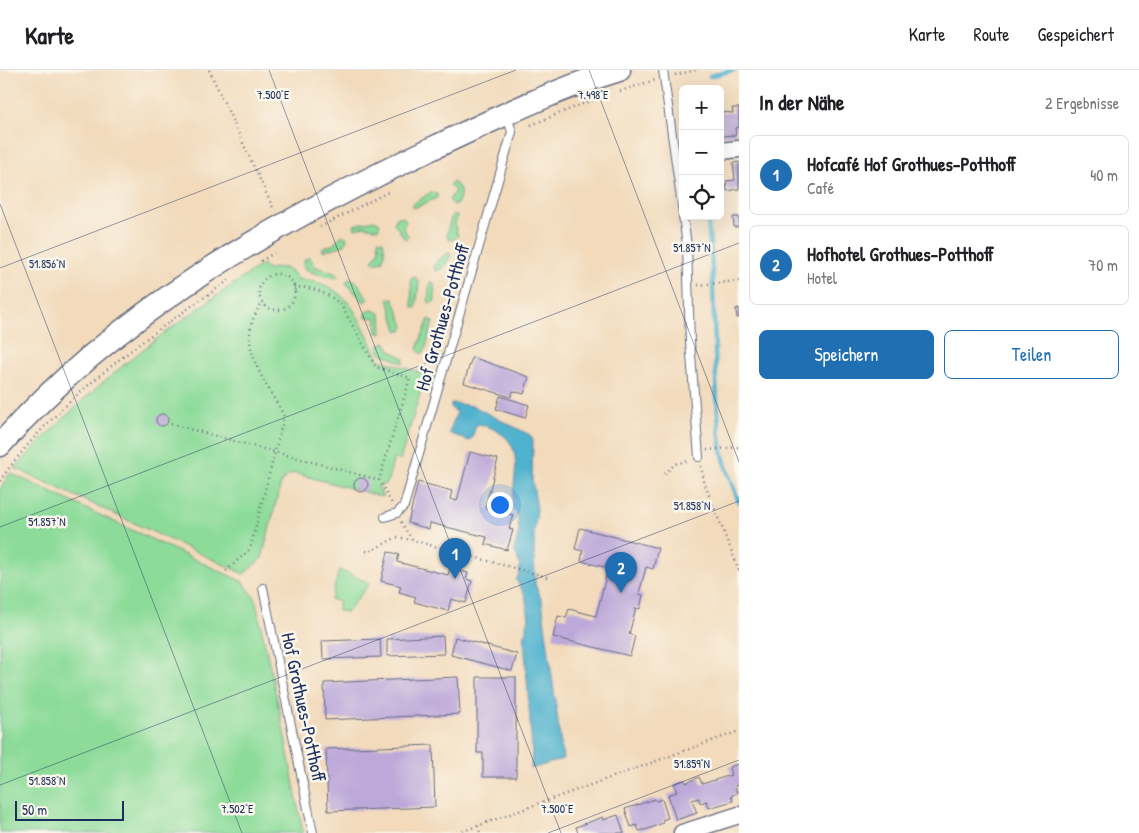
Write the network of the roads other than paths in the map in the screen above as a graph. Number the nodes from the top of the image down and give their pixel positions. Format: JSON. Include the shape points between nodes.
{"nodes":[{"id":1,"x":619,"y":70,"type":"edge"},
{"id":2,"x":664,"y":74,"type":"edge"},
{"id":3,"x":509,"y":123,"type":"junction"},
{"id":4,"x":739,"y":149,"type":"edge"},
{"id":5,"x":724,"y":151,"type":"edge"},
{"id":6,"x":679,"y":185,"type":"edge"},
{"id":7,"x":684,"y":220,"type":"edge"},
{"id":8,"x":0,"y":445,"type":"edge"},
{"id":9,"x":699,"y":457,"type":"road end"},
{"id":10,"x":384,"y":518,"type":"dead end"},
{"id":11,"x":263,"y":588,"type":"dead end"},
{"id":12,"x":739,"y":815,"type":"edge"},
{"id":13,"x":314,"y":833,"type":"edge"},
{"id":14,"x":682,"y":833,"type":"edge"}],
"edges":[{"from":1,"to":3,"type":"main road"},
{"from":2,"to":6,"type":"lane"},
{"from":3,"to":8,"type":"main road","via":[[368,179],[281,224],[162,301],[90,358],[21,421]]},
{"from":3,"to":10,"type":"lane","name":"Hof Grothues-Potthoff","via":[[404,506]]},
{"from":4,"to":5,"type":"street"},
{"from":7,"to":9,"type":"lane"},
{"from":11,"to":13,"type":"lane","name":"Hof Grothues-Potthoff"},
{"from":12,"to":14,"type":"street"}]}
